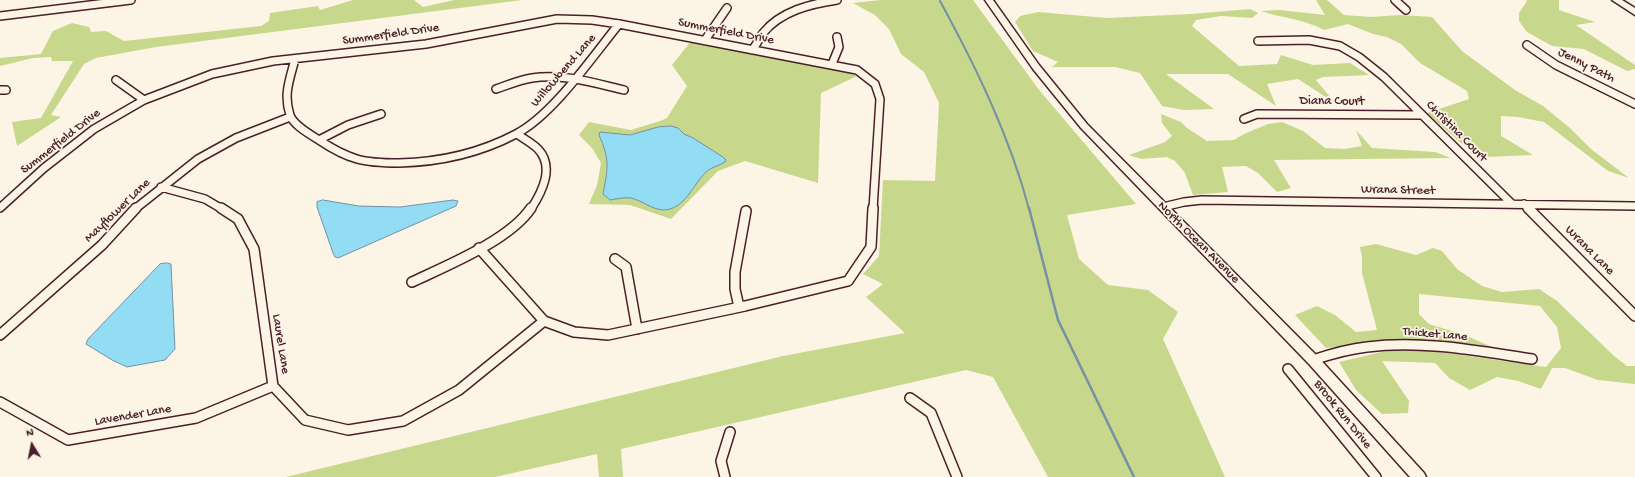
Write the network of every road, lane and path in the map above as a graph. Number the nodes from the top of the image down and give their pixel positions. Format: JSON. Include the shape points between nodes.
{"nodes":[{"id":1,"x":131,"y":0,"type":"edge"},
{"id":2,"x":837,"y":0,"type":"edge"},
{"id":3,"x":989,"y":0,"type":"edge"},
{"id":4,"x":1395,"y":0,"type":"edge"},
{"id":5,"x":1616,"y":0,"type":"edge"},
{"id":6,"x":727,"y":8,"type":"dead end"},
{"id":7,"x":1406,"y":10,"type":"dead end"},
{"id":8,"x":1635,"y":12,"type":"edge"},
{"id":9,"x":0,"y":16,"type":"edge"},
{"id":10,"x":619,"y":24,"type":"junction"},
{"id":11,"x":837,"y":37,"type":"dead end"},
{"id":12,"x":705,"y":40,"type":"junction"},
{"id":13,"x":1258,"y":41,"type":"dead end"},
{"id":14,"x":1527,"y":45,"type":"dead end"},
{"id":15,"x":753,"y":49,"type":"junction"},
{"id":16,"x":295,"y":59,"type":"junction"},
{"id":17,"x":832,"y":64,"type":"junction"},
{"id":18,"x":116,"y":80,"type":"dead end"},
{"id":19,"x":574,"y":80,"type":"junction"},
{"id":20,"x":496,"y":89,"type":"dead end"},
{"id":21,"x":624,"y":90,"type":"dead end"},
{"id":22,"x":144,"y":100,"type":"junction"},
{"id":23,"x":1635,"y":104,"type":"edge"},
{"id":24,"x":381,"y":114,"type":"dead end"},
{"id":25,"x":1421,"y":115,"type":"junction"},
{"id":26,"x":290,"y":117,"type":"junction"},
{"id":27,"x":1244,"y":119,"type":"dead end"},
{"id":28,"x":517,"y":134,"type":"junction"},
{"id":29,"x":319,"y":140,"type":"junction"},
{"id":30,"x":161,"y":187,"type":"junction"},
{"id":31,"x":1512,"y":204,"type":"junction"},
{"id":32,"x":1524,"y":204,"type":"junction"},
{"id":33,"x":1634,"y":206,"type":"dead end"},
{"id":34,"x":1162,"y":207,"type":"junction"},
{"id":35,"x":0,"y":208,"type":"edge"},
{"id":36,"x":746,"y":211,"type":"dead end"},
{"id":37,"x":479,"y":248,"type":"junction"},
{"id":38,"x":615,"y":259,"type":"dead end"},
{"id":39,"x":412,"y":282,"type":"dead end"},
{"id":40,"x":739,"y":307,"type":"junction"},
{"id":41,"x":1635,"y":316,"type":"edge"},
{"id":42,"x":544,"y":320,"type":"junction"},
{"id":43,"x":637,"y":329,"type":"junction"},
{"id":44,"x":0,"y":335,"type":"edge"},
{"id":45,"x":1313,"y":360,"type":"junction"},
{"id":46,"x":1532,"y":360,"type":"dead end"},
{"id":47,"x":1288,"y":369,"type":"dead end"},
{"id":48,"x":274,"y":386,"type":"junction"},
{"id":49,"x":910,"y":398,"type":"dead end"},
{"id":50,"x":0,"y":402,"type":"edge"},
{"id":51,"x":730,"y":432,"type":"dead end"},
{"id":52,"x":725,"y":477,"type":"edge"},
{"id":53,"x":957,"y":477,"type":"edge"},
{"id":54,"x":1376,"y":477,"type":"edge"},
{"id":55,"x":1419,"y":477,"type":"edge"}],
"edges":[{"from":1,"to":9,"type":"street"},
{"from":2,"to":15,"type":"street","via":[[798,9],[776,21],[763,33]]},
{"from":3,"to":34,"type":"main road","name":"North Ocean Avenue","via":[[1067,106]]},
{"from":4,"to":7,"type":"street"},
{"from":5,"to":8,"type":"main road"},
{"from":6,"to":12,"type":"street"},
{"from":10,"to":12,"type":"street","name":"Summerfield Drive"},
{"from":10,"to":16,"type":"street","name":"Summerfield Drive","via":[[592,20],[557,20],[426,44]]},
{"from":10,"to":19,"type":"street","name":"Willowbend Lane"},
{"from":11,"to":17,"type":"street","via":[[839,46]]},
{"from":12,"to":15,"type":"street","name":"Summerfield Drive"},
{"from":13,"to":25,"type":"street","name":"Christina Court","via":[[1309,40],[1340,46],[1384,77]]},
{"from":14,"to":23,"type":"street","name":"Jenny Path","via":[[1556,65]]},
{"from":15,"to":17,"type":"street","name":"Summerfield Drive"},
{"from":16,"to":22,"type":"street","name":"Summerfield Drive","via":[[229,70]]},
{"from":16,"to":26,"type":"street","via":[[286,94]]},
{"from":17,"to":40,"type":"street","name":"Summerfield Drive","via":[[857,70],[874,84],[880,99],[871,247],[848,281]]},
{"from":18,"to":22,"type":"street"},
{"from":19,"to":20,"type":"street","via":[[545,76]]},
{"from":19,"to":21,"type":"street"},
{"from":19,"to":28,"type":"street","name":"Willowbend Lane","via":[[543,115]]},
{"from":22,"to":35,"type":"street","name":"Summerfield Drive","via":[[94,129],[44,168]]},
{"from":24,"to":29,"type":"street","via":[[348,125]]},
{"from":25,"to":27,"type":"street","name":"Diana Court","via":[[1257,114]]},
{"from":25,"to":31,"type":"street","name":"Christina Court"},
{"from":26,"to":29,"type":"street","name":"Willowbend Lane","via":[[305,132]]},
{"from":26,"to":30,"type":"street","name":"Mayflower Lane","via":[[236,138],[198,159]]},
{"from":28,"to":29,"type":"street","name":"Willowbend Lane","via":[[457,156],[403,164],[357,159]]},
{"from":28,"to":37,"type":"street","via":[[539,150],[546,169],[545,185],[539,197],[516,225]]},
{"from":30,"to":44,"type":"street","name":"Mayflower Lane","via":[[140,204],[102,245]]},
{"from":30,"to":48,"type":"street","name":"Laurel Lane","via":[[205,199],[238,219],[254,249],[264,332]]},
{"from":31,"to":32,"type":"street","name":"Wrana Street"},
{"from":31,"to":34,"type":"street","name":"Wrana Street","via":[[1202,200]]},
{"from":32,"to":33,"type":"street","name":"Wrana Street"},
{"from":32,"to":41,"type":"street","name":"Wrana Lane"},
{"from":34,"to":45,"type":"main road","name":"North Ocean Avenue"},
{"from":36,"to":40,"type":"street","via":[[735,272],[735,290]]},
{"from":37,"to":39,"type":"street"},
{"from":37,"to":42,"type":"street","name":"Summerfield Drive"},
{"from":38,"to":43,"type":"street","via":[[626,267]]},
{"from":40,"to":43,"type":"street","name":"Summerfield Drive"},
{"from":42,"to":43,"type":"street","name":"Summerfield Drive","via":[[574,332],[608,335]]},
{"from":42,"to":48,"type":"street","name":"Laurel Lane","via":[[459,390],[403,421],[348,430],[305,420]]},
{"from":45,"to":46,"type":"street","name":"Thicket Lane","via":[[1329,353],[1398,344],[1433,345]]},
{"from":45,"to":55,"type":"main road","name":"North Ocean Avenue"},
{"from":47,"to":54,"type":"street","name":"Brook Run Drive"},
{"from":48,"to":50,"type":"street","name":"Lavender Lane","via":[[196,418],[68,440]]},
{"from":49,"to":53,"type":"street","via":[[931,413]]},
{"from":51,"to":52,"type":"street","via":[[721,461]]}]}
